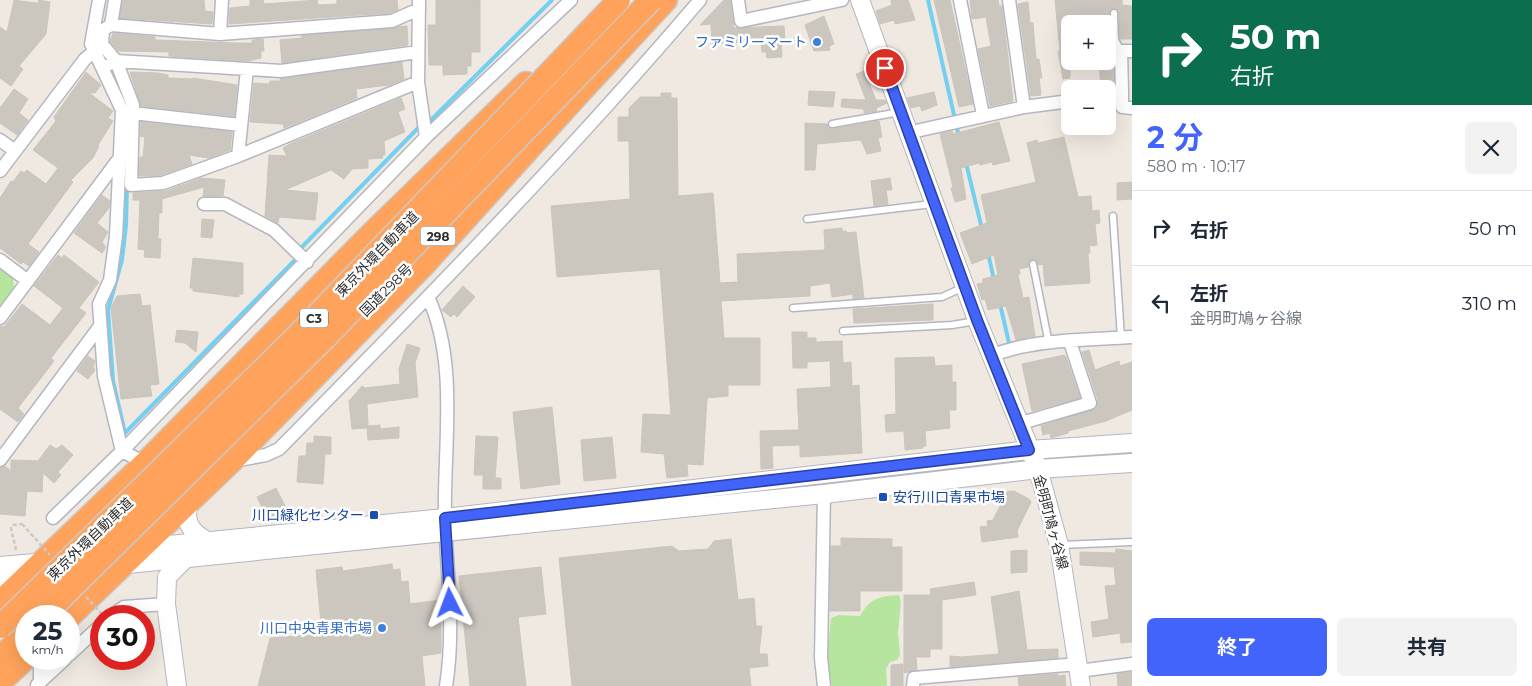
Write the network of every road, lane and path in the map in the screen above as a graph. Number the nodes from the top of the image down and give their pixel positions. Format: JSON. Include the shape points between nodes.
{"nodes":[{"id":1,"x":99,"y":0,"type":"edge"},
{"id":2,"x":115,"y":0,"type":"edge"},
{"id":3,"x":222,"y":0,"type":"edge"},
{"id":4,"x":571,"y":0,"type":"edge"},
{"id":5,"x":605,"y":0,"type":"edge"},
{"id":6,"x":619,"y":0,"type":"edge"},
{"id":7,"x":651,"y":0,"type":"edge"},
{"id":8,"x":666,"y":0,"type":"edge"},
{"id":9,"x":700,"y":0,"type":"edge"},
{"id":10,"x":738,"y":0,"type":"edge"},
{"id":11,"x":842,"y":0,"type":"edge"},
{"id":12,"x":860,"y":0,"type":"edge"},
{"id":13,"x":960,"y":0,"type":"edge"},
{"id":14,"x":1009,"y":0,"type":"edge"},
{"id":15,"x":419,"y":5,"type":"edge"},
{"id":16,"x":1114,"y":13,"type":"dead end"},
{"id":17,"x":111,"y":25,"type":"junction"},
{"id":18,"x":220,"y":34,"type":"junction"},
{"id":19,"x":1126,"y":51,"type":"edge"},
{"id":20,"x":94,"y":52,"type":"junction"},
{"id":21,"x":418,"y":52,"type":"junction"},
{"id":22,"x":116,"y":62,"type":"junction"},
{"id":23,"x":543,"y":66,"type":"junction"},
{"id":24,"x":104,"y":67,"type":"junction"},
{"id":25,"x":247,"y":69,"type":"junction"},
{"id":26,"x":418,"y":82,"type":"junction"},
{"id":27,"x":584,"y":88,"type":"junction"},
{"id":28,"x":1122,"y":93,"type":"junction"},
{"id":29,"x":1116,"y":94,"type":"edge"},
{"id":30,"x":1061,"y":102,"type":"edge"},
{"id":31,"x":1024,"y":107,"type":"junction"},
{"id":32,"x":1132,"y":108,"type":"edge"},
{"id":33,"x":900,"y":112,"type":"junction"},
{"id":34,"x":132,"y":114,"type":"junction"},
{"id":35,"x":983,"y":115,"type":"junction"},
{"id":36,"x":832,"y":124,"type":"dead end"},
{"id":37,"x":242,"y":125,"type":"junction"},
{"id":38,"x":907,"y":133,"type":"junction"},
{"id":39,"x":426,"y":137,"type":"junction"},
{"id":40,"x":0,"y":140,"type":"edge"},
{"id":41,"x":15,"y":151,"type":"junction"},
{"id":42,"x":238,"y":156,"type":"junction"},
{"id":43,"x":118,"y":160,"type":"junction"},
{"id":44,"x":0,"y":171,"type":"edge"},
{"id":45,"x":204,"y":204,"type":"dead end"},
{"id":46,"x":934,"y":204,"type":"junction"},
{"id":47,"x":1114,"y":216,"type":"dead end"},
{"id":48,"x":807,"y":219,"type":"dead end"},
{"id":49,"x":0,"y":260,"type":"edge"},
{"id":50,"x":307,"y":262,"type":"junction"},
{"id":51,"x":1033,"y":264,"type":"dead end"},
{"id":52,"x":28,"y":281,"type":"junction"},
{"id":53,"x":965,"y":286,"type":"junction"},
{"id":54,"x":428,"y":297,"type":"junction"},
{"id":55,"x":793,"y":308,"type":"dead end"},
{"id":56,"x":0,"y":318,"type":"edge"},
{"id":57,"x":977,"y":320,"type":"junction"},
{"id":58,"x":100,"y":326,"type":"junction"},
{"id":59,"x":843,"y":331,"type":"dead end"},
{"id":60,"x":1126,"y":338,"type":"edge"},
{"id":61,"x":1070,"y":342,"type":"junction"},
{"id":62,"x":1049,"y":344,"type":"junction"},
{"id":63,"x":991,"y":356,"type":"junction"},
{"id":64,"x":1018,"y":424,"type":"junction"},
{"id":65,"x":175,"y":443,"type":"dead end"},
{"id":66,"x":1132,"y":443,"type":"edge"},
{"id":67,"x":1029,"y":450,"type":"junction"},
{"id":68,"x":122,"y":451,"type":"junction"},
{"id":69,"x":0,"y":460,"type":"edge"},
{"id":70,"x":231,"y":462,"type":"junction"},
{"id":71,"x":145,"y":463,"type":"junction"},
{"id":72,"x":1132,"y":463,"type":"edge"},
{"id":73,"x":208,"y":470,"type":"dead end"},
{"id":74,"x":1038,"y":470,"type":"junction"},
{"id":75,"x":824,"y":494,"type":"junction"},
{"id":76,"x":190,"y":501,"type":"junction"},
{"id":77,"x":53,"y":518,"type":"dead end"},
{"id":78,"x":22,"y":524,"type":"dead end"},
{"id":79,"x":445,"y":524,"type":"junction"},
{"id":80,"x":207,"y":541,"type":"junction"},
{"id":81,"x":1132,"y":542,"type":"edge"},
{"id":82,"x":1059,"y":545,"type":"junction"},
{"id":83,"x":142,"y":547,"type":"junction"},
{"id":84,"x":24,"y":549,"type":"dead end"},
{"id":85,"x":184,"y":560,"type":"junction"},
{"id":86,"x":44,"y":562,"type":"junction"},
{"id":87,"x":124,"y":565,"type":"junction"},
{"id":88,"x":0,"y":566,"type":"edge"},
{"id":89,"x":26,"y":578,"type":"junction"},
{"id":90,"x":0,"y":581,"type":"edge"},
{"id":91,"x":0,"y":602,"type":"edge"},
{"id":92,"x":166,"y":604,"type":"junction"},
{"id":93,"x":54,"y":605,"type":"edge"},
{"id":94,"x":152,"y":605,"type":"edge"},
{"id":95,"x":80,"y":607,"type":"edge"},
{"id":96,"x":0,"y":627,"type":"edge"},
{"id":97,"x":90,"y":635,"type":"edge"},
{"id":98,"x":15,"y":643,"type":"edge"},
{"id":99,"x":80,"y":645,"type":"edge"},
{"id":100,"x":0,"y":658,"type":"edge"},
{"id":101,"x":1132,"y":664,"type":"edge"},
{"id":102,"x":15,"y":669,"type":"edge"},
{"id":103,"x":39,"y":670,"type":"edge"},
{"id":104,"x":53,"y":670,"type":"edge"},
{"id":105,"x":1079,"y":674,"type":"edge"},
{"id":106,"x":0,"y":683,"type":"edge"},
{"id":107,"x":38,"y":684,"type":"edge"},
{"id":108,"x":177,"y":686,"type":"edge"},
{"id":109,"x":446,"y":686,"type":"edge"},
{"id":110,"x":824,"y":686,"type":"edge"},
{"id":111,"x":913,"y":686,"type":"edge"}],
"edges":[{"from":1,"to":20,"type":"street","via":[[91,44]]},
{"from":2,"to":17,"type":"street"},
{"from":3,"to":18,"type":"street"},
{"from":4,"to":39,"type":"street"},
{"from":5,"to":23,"type":"highway"},
{"from":6,"to":96,"type":"highway","name":"東京外環自動車道","number":"C3","bridge":true,"via":[[296,337]]},
{"from":7,"to":93,"type":"highway","name":"東京外環自動車道","number":"C3","bridge":true,"via":[[324,339]]},
{"from":8,"to":27,"type":"highway","name":"国道298号","number":"298"},
{"from":9,"to":54,"type":"street","via":[[555,163]]},
{"from":10,"to":11,"type":"street","via":[[741,21]]},
{"from":12,"to":33,"type":"street","name":"金明町鳩ヶ谷線"},
{"from":13,"to":35,"type":"street"},
{"from":14,"to":31,"type":"street"},
{"from":15,"to":18,"type":"street","via":[[392,21]]},
{"from":15,"to":21,"type":"street"},
{"from":16,"to":19,"type":"lane","via":[[1115,40]]},
{"from":17,"to":18,"type":"street"},
{"from":17,"to":22,"type":"street","via":[[103,30],[102,44]]},
{"from":19,"to":28,"type":"street"},
{"from":20,"to":24,"type":"street"},
{"from":20,"to":41,"type":"street","via":[[85,59]]},
{"from":21,"to":25,"type":"street","via":[[281,71]]},
{"from":21,"to":26,"type":"street"},
{"from":22,"to":24,"type":"street"},
{"from":22,"to":25,"type":"street"},
{"from":22,"to":34,"type":"street","via":[[133,105]]},
{"from":23,"to":65,"type":"highway"},
{"from":23,"to":71,"type":"highway","via":[[368,236]]},
{"from":24,"to":43,"type":"street","via":[[122,110]]},
{"from":25,"to":37,"type":"street"},
{"from":26,"to":39,"type":"street"},
{"from":26,"to":42,"type":"street"},
{"from":27,"to":70,"type":"highway","via":[[424,266]]},
{"from":27,"to":73,"type":"highway","name":"国道298号","number":"298"},
{"from":28,"to":29,"type":"street"},
{"from":28,"to":32,"type":"street","via":[[1122,107]]},
{"from":30,"to":31,"type":"street"},
{"from":31,"to":35,"type":"street"},
{"from":33,"to":36,"type":"lane"},
{"from":33,"to":38,"type":"street","name":"金明町鳩ヶ谷線"},
{"from":34,"to":37,"type":"street"},
{"from":34,"to":42,"type":"street","via":[[131,185],[163,183]]},
{"from":35,"to":38,"type":"street"},
{"from":37,"to":42,"type":"street"},
{"from":38,"to":46,"type":"street","name":"金明町鳩ヶ谷線"},
{"from":39,"to":50,"type":"street"},
{"from":40,"to":41,"type":"street"},
{"from":41,"to":44,"type":"street"},
{"from":43,"to":52,"type":"street"},
{"from":43,"to":58,"type":"street","via":[[116,236],[110,280],[98,304]]},
{"from":45,"to":50,"type":"street","via":[[225,204],[274,230]]},
{"from":46,"to":48,"type":"lane"},
{"from":46,"to":53,"type":"street","name":"金明町鳩ヶ谷線"},
{"from":47,"to":60,"type":"lane"},
{"from":49,"to":52,"type":"street"},
{"from":50,"to":68,"type":"street"},
{"from":51,"to":62,"type":"lane"},
{"from":52,"to":56,"type":"street"},
{"from":53,"to":55,"type":"lane","via":[[942,297]]},
{"from":53,"to":57,"type":"street","name":"金明町鳩ヶ谷線"},
{"from":54,"to":70,"type":"street","via":[[279,449]]},
{"from":54,"to":79,"type":"street","via":[[442,343],[446,384]]},
{"from":57,"to":59,"type":"lane","via":[[952,325]]},
{"from":57,"to":63,"type":"street","name":"金明町鳩ヶ谷線"},
{"from":58,"to":68,"type":"street","via":[[104,376]]},
{"from":58,"to":69,"type":"street"},
{"from":60,"to":61,"type":"street"},
{"from":61,"to":62,"type":"street"},
{"from":61,"to":64,"type":"street","via":[[1090,403]]},
{"from":62,"to":63,"type":"street"},
{"from":63,"to":64,"type":"street","name":"金明町鳩ヶ谷線"},
{"from":64,"to":67,"type":"street","name":"金明町鳩ヶ谷線"},
{"from":66,"to":67,"type":"street"},
{"from":67,"to":74,"type":"street","name":"金明町鳩ヶ谷線"},
{"from":67,"to":79,"type":"street"},
{"from":68,"to":71,"type":"street"},
{"from":68,"to":77,"type":"street"},
{"from":70,"to":76,"type":"highway"},
{"from":71,"to":86,"type":"highway"},
{"from":72,"to":74,"type":"street"},
{"from":74,"to":75,"type":"street"},
{"from":74,"to":82,"type":"street","name":"金明町鳩ヶ谷線"},
{"from":75,"to":79,"type":"street"},
{"from":75,"to":110,"type":"street"},
{"from":76,"to":80,"type":"street","via":[[187,510],[189,526]]},
{"from":76,"to":83,"type":"highway"},
{"from":78,"to":84,"type":"path","via":[[11,528],[14,548],[17,551]]},
{"from":79,"to":80,"type":"street"},
{"from":79,"to":85,"type":"street"},
{"from":79,"to":109,"type":"street","via":[[451,621]]},
{"from":80,"to":83,"type":"street"},
{"from":81,"to":82,"type":"lane"},
{"from":82,"to":105,"type":"street","name":"金明町鳩ヶ谷線"},
{"from":83,"to":86,"type":"street"},
{"from":83,"to":87,"type":"highway"},
{"from":85,"to":87,"type":"street"},
{"from":85,"to":92,"type":"street","via":[[167,576]]},
{"from":86,"to":88,"type":"street"},
{"from":86,"to":89,"type":"highway"},
{"from":87,"to":89,"type":"street"},
{"from":87,"to":95,"type":"highway"},
{"from":89,"to":90,"type":"street"},
{"from":89,"to":91,"type":"highway"},
{"from":92,"to":94,"type":"street"},
{"from":92,"to":108,"type":"street"},
{"from":97,"to":99,"type":"street"},
{"from":98,"to":100,"type":"highway"},
{"from":101,"to":105,"type":"street"},
{"from":102,"to":106,"type":"highway"},
{"from":103,"to":107,"type":"street"},
{"from":104,"to":107,"type":"street"},
{"from":105,"to":111,"type":"street","via":[[914,678]]}]}
